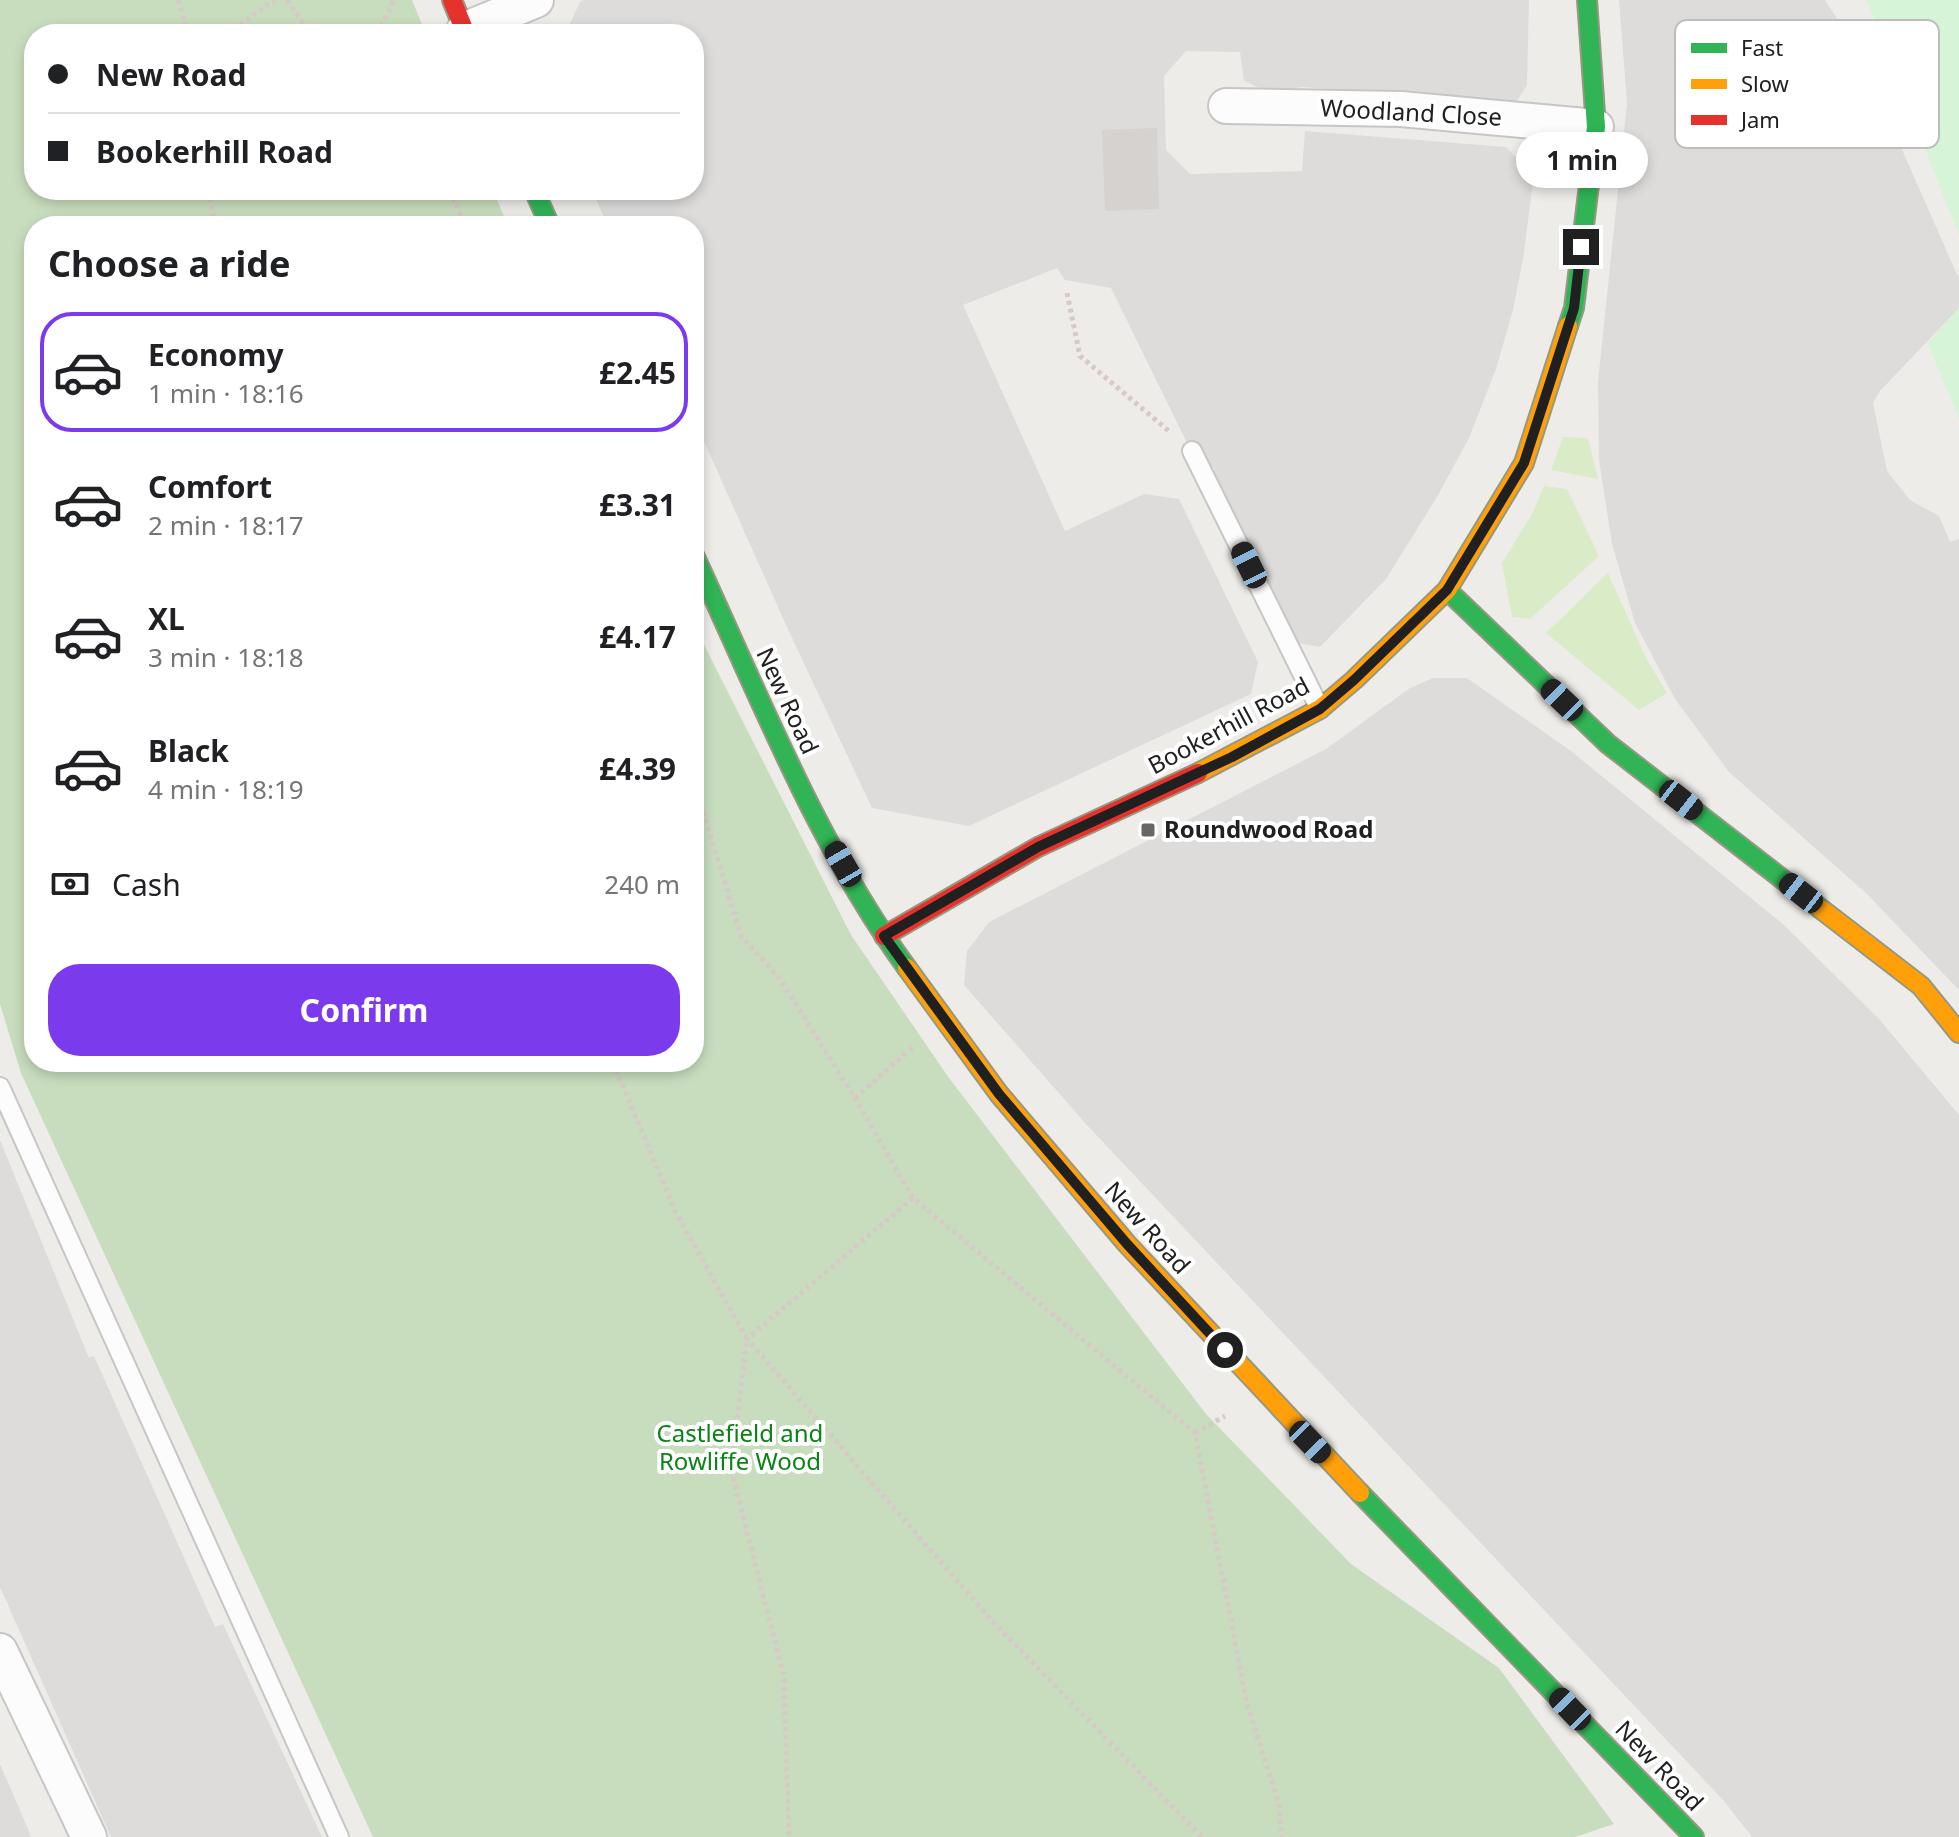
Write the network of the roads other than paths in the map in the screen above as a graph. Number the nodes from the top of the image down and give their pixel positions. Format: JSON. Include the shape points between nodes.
{"nodes":[{"id":1,"x":536,"y":0,"type":"edge"},
{"id":2,"x":1587,"y":0,"type":"edge"},
{"id":3,"x":460,"y":21,"type":"edge"},
{"id":4,"x":1226,"y":106,"type":"dead end"},
{"id":5,"x":1596,"y":127,"type":"junction"},
{"id":6,"x":1192,"y":451,"type":"road end"},
{"id":7,"x":704,"y":577,"type":"edge"},
{"id":8,"x":1447,"y":590,"type":"junction"},
{"id":9,"x":1320,"y":709,"type":"junction"},
{"id":10,"x":884,"y":936,"type":"junction"},
{"id":11,"x":1959,"y":1033,"type":"edge"},
{"id":12,"x":0,"y":1087,"type":"edge"},
{"id":13,"x":0,"y":1651,"type":"edge"},
{"id":14,"x":89,"y":1837,"type":"edge"},
{"id":15,"x":339,"y":1837,"type":"edge"},
{"id":16,"x":1694,"y":1837,"type":"edge"}],
"edges":[{"from":1,"to":3,"type":"street"},
{"from":2,"to":5,"type":"main road","name":"Bookerhill Road"},
{"from":4,"to":5,"type":"street","name":"Woodland Close","via":[[1401,109]]},
{"from":5,"to":8,"type":"main road","name":"Bookerhill Road","via":[[1574,308],[1524,463]]},
{"from":6,"to":9,"type":"lane"},
{"from":7,"to":10,"type":"main road","name":"New Road","via":[[815,816]]},
{"from":8,"to":9,"type":"main road","name":"Bookerhill Road"},
{"from":8,"to":11,"type":"main road","via":[[1608,744],[1921,986]]},
{"from":9,"to":10,"type":"main road","name":"Bookerhill Road","via":[[1232,757],[1038,847]]},
{"from":10,"to":16,"type":"main road","name":"New Road","via":[[999,1094],[1127,1244],[1310,1442]]},
{"from":12,"to":15,"type":"lane"},
{"from":13,"to":14,"type":"street"}]}
